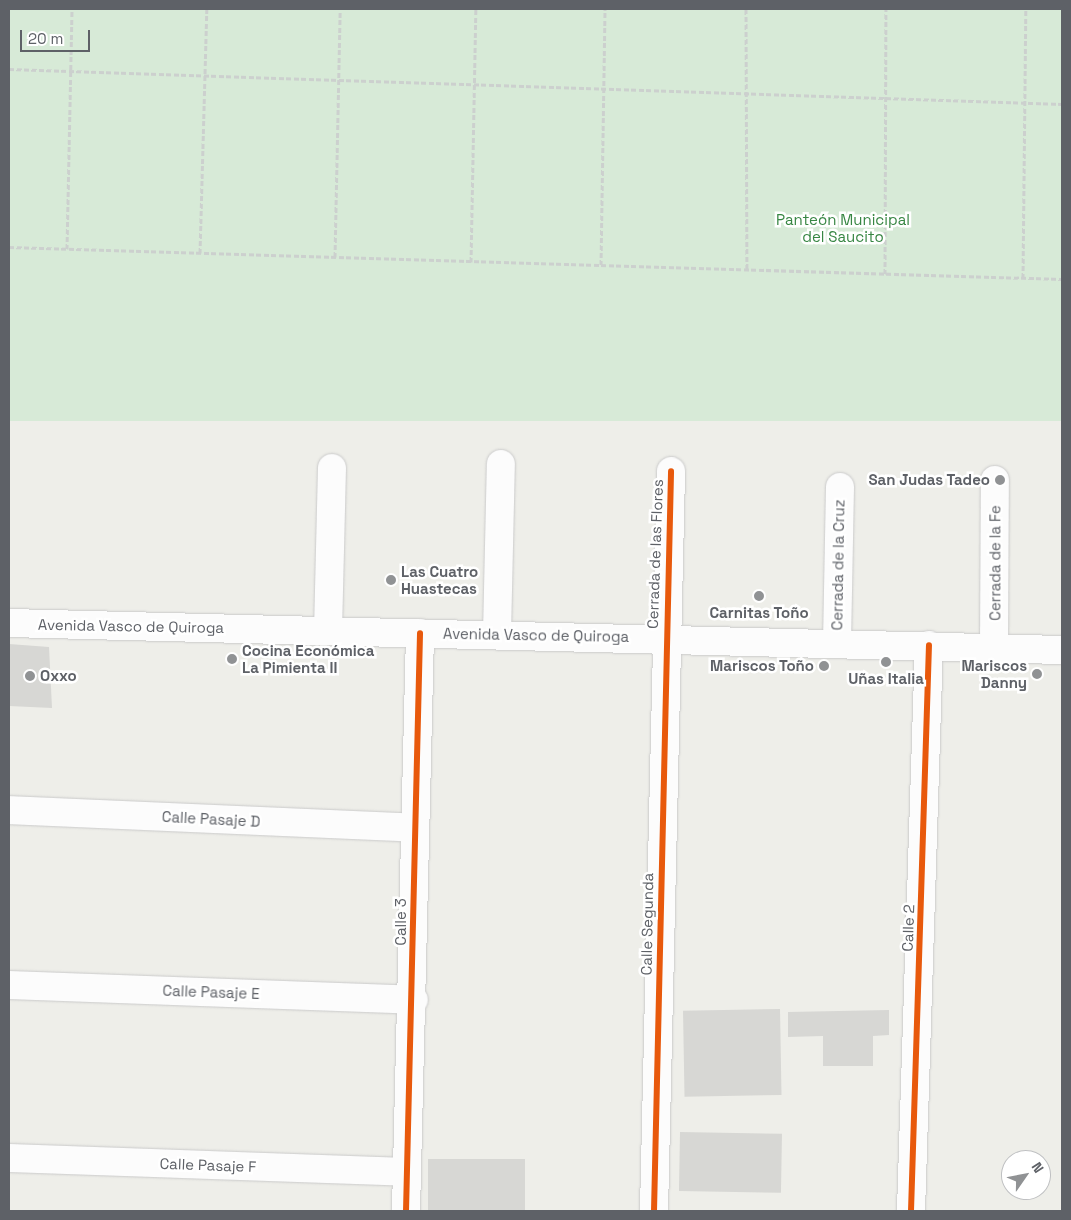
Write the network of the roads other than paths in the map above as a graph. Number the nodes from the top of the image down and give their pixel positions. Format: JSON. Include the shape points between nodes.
{"nodes":[{"id":1,"x":501,"y":464,"type":"dead end"},
{"id":2,"x":332,"y":468,"type":"dead end"},
{"id":3,"x":671,"y":471,"type":"dead end"},
{"id":4,"x":995,"y":480,"type":"dead end"},
{"id":5,"x":840,"y":487,"type":"dead end"},
{"id":6,"x":9,"y":623,"type":"edge"},
{"id":7,"x":328,"y":631,"type":"junction"},
{"id":8,"x":420,"y":633,"type":"junction"},
{"id":9,"x":497,"y":634,"type":"junction"},
{"id":10,"x":664,"y":638,"type":"junction"},
{"id":11,"x":837,"y":643,"type":"junction"},
{"id":12,"x":929,"y":645,"type":"junction"},
{"id":13,"x":994,"y":647,"type":"junction"},
{"id":14,"x":1062,"y":650,"type":"edge"},
{"id":15,"x":9,"y":810,"type":"edge"},
{"id":16,"x":414,"y":828,"type":"junction"},
{"id":17,"x":9,"y":985,"type":"edge"},
{"id":18,"x":414,"y":1000,"type":"junction"},
{"id":19,"x":9,"y":1158,"type":"edge"},
{"id":20,"x":407,"y":1172,"type":"junction"},
{"id":21,"x":406,"y":1211,"type":"edge"},
{"id":22,"x":654,"y":1211,"type":"edge"},
{"id":23,"x":911,"y":1211,"type":"edge"}],
"edges":[{"from":1,"to":9,"type":"street"},
{"from":2,"to":7,"type":"street"},
{"from":3,"to":10,"type":"street","name":"Cerrada de las Flores"},
{"from":4,"to":13,"type":"street","name":"Cerrada de la Fe"},
{"from":5,"to":11,"type":"street","name":"Cerrada de la Cruz"},
{"from":6,"to":7,"type":"street","name":"Avenida Vasco de Quiroga"},
{"from":7,"to":8,"type":"street","name":"Avenida Vasco de Quiroga"},
{"from":8,"to":9,"type":"street","name":"Avenida Vasco de Quiroga"},
{"from":8,"to":16,"type":"street","name":"Calle 3"},
{"from":9,"to":10,"type":"street","name":"Avenida Vasco de Quiroga"},
{"from":10,"to":11,"type":"street","name":"Avenida Vasco de Quiroga"},
{"from":10,"to":22,"type":"street","name":"Calle Segunda"},
{"from":11,"to":12,"type":"street","name":"Avenida Vasco de Quiroga"},
{"from":12,"to":13,"type":"street","name":"Avenida Vasco de Quiroga"},
{"from":12,"to":23,"type":"street","name":"Calle 2"},
{"from":13,"to":14,"type":"street","name":"Avenida Vasco de Quiroga"},
{"from":15,"to":16,"type":"street","name":"Calle Pasaje D"},
{"from":16,"to":18,"type":"street","name":"Calle 3"},
{"from":17,"to":18,"type":"street","name":"Calle Pasaje E"},
{"from":18,"to":20,"type":"street","name":"Calle 3"},
{"from":19,"to":20,"type":"street","name":"Calle Pasaje F"},
{"from":20,"to":21,"type":"street","name":"Calle 3"}]}
